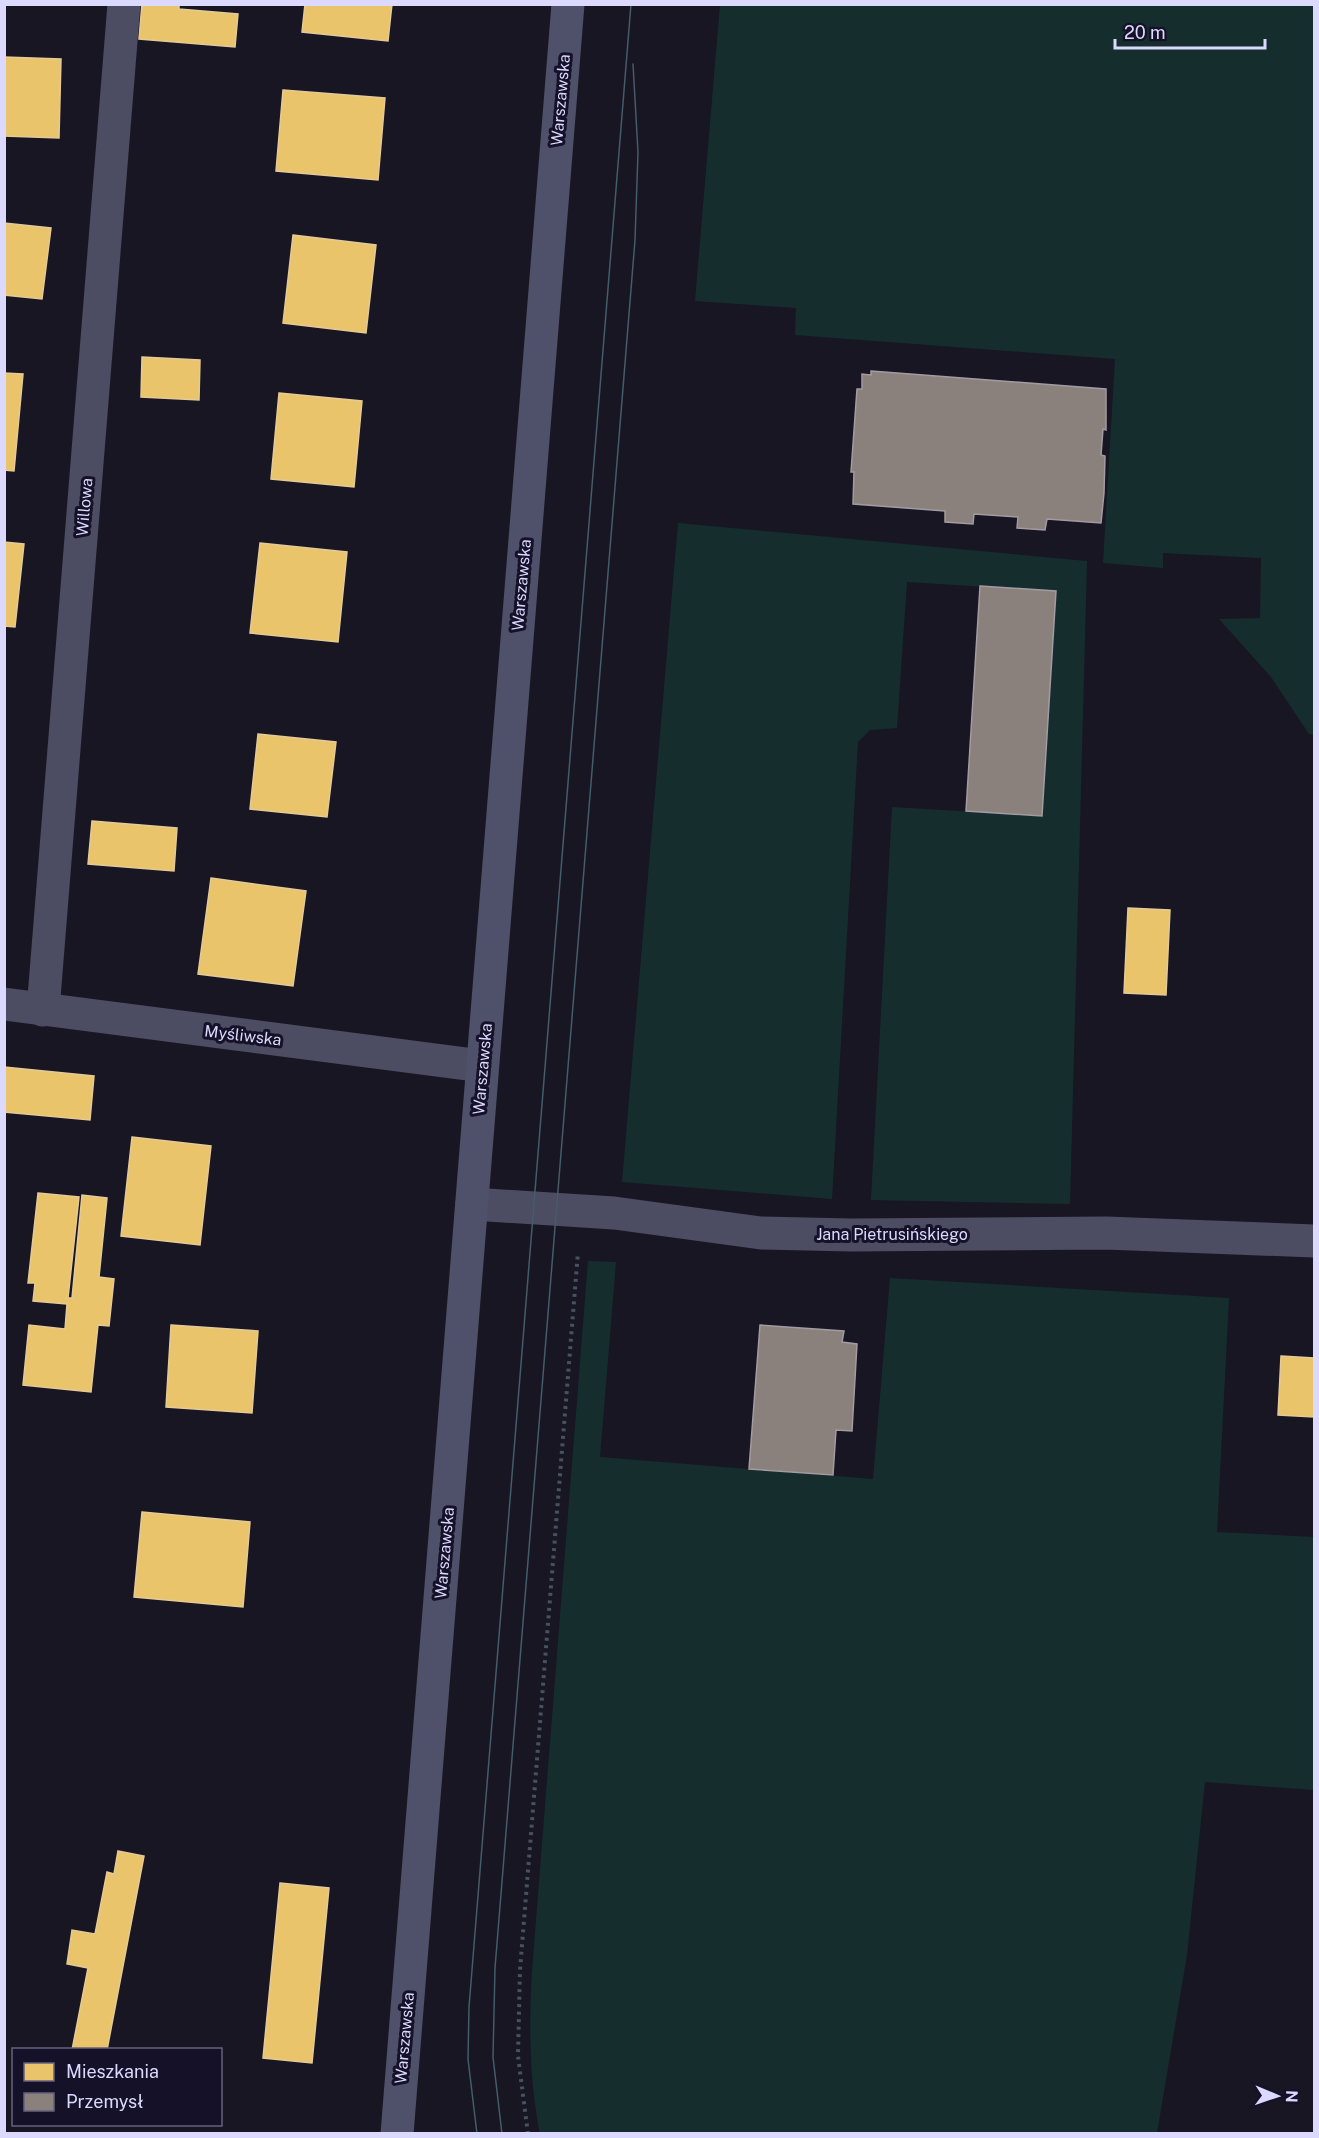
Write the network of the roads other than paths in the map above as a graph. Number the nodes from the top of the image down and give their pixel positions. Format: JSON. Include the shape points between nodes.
{"nodes":[{"id":1,"x":124,"y":4,"type":"edge"},
{"id":2,"x":568,"y":4,"type":"edge"},
{"id":3,"x":4,"y":1004,"type":"edge"},
{"id":4,"x":43,"y":1010,"type":"junction"},
{"id":5,"x":482,"y":1066,"type":"junction"},
{"id":6,"x":472,"y":1204,"type":"junction"},
{"id":7,"x":1314,"y":1241,"type":"edge"},
{"id":8,"x":397,"y":2133,"type":"edge"}],
"edges":[{"from":1,"to":4,"type":"street","name":"Willowa"},
{"from":2,"to":5,"type":"main road","name":"Warszawska"},
{"from":3,"to":4,"type":"street","name":"Myśliwska"},
{"from":4,"to":5,"type":"street","name":"Myśliwska"},
{"from":5,"to":6,"type":"main road","name":"Warszawska"},
{"from":6,"to":7,"type":"street","name":"Jana Pietrusińskiego","via":[[577,1211],[761,1233],[1106,1233]]},
{"from":6,"to":8,"type":"main road","name":"Warszawska"}]}
